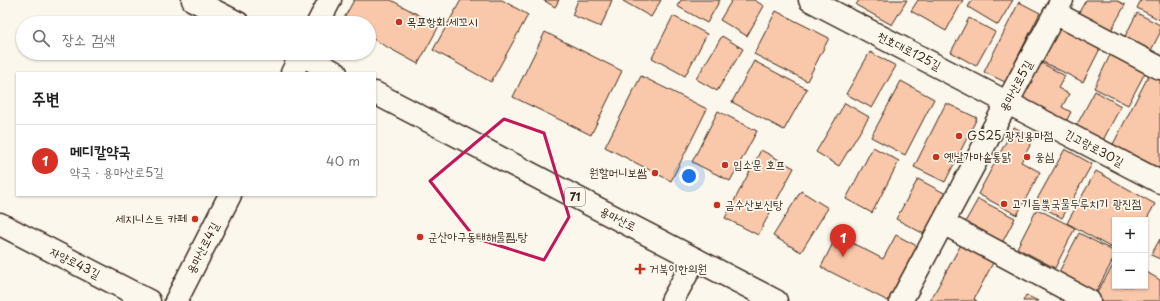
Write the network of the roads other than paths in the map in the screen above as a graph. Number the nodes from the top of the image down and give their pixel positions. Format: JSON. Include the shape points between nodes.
{"nodes":[{"id":1,"x":193,"y":0,"type":"edge"},
{"id":2,"x":330,"y":0,"type":"edge"},
{"id":3,"x":810,"y":0,"type":"edge"},
{"id":4,"x":1059,"y":6,"type":"edge"},
{"id":5,"x":224,"y":16,"type":"edge"},
{"id":6,"x":322,"y":16,"type":"edge"},
{"id":7,"x":303,"y":60,"type":"edge"},
{"id":8,"x":1160,"y":68,"type":"edge"},
{"id":9,"x":333,"y":72,"type":"edge"},
{"id":10,"x":376,"y":94,"type":"edge"},
{"id":11,"x":1007,"y":103,"type":"junction"},
{"id":12,"x":1160,"y":182,"type":"edge"},
{"id":13,"x":229,"y":196,"type":"edge"},
{"id":14,"x":943,"y":223,"type":"junction"},
{"id":15,"x":0,"y":224,"type":"edge"},
{"id":16,"x":695,"y":259,"type":"junction"},
{"id":17,"x":149,"y":301,"type":"edge"},
{"id":18,"x":176,"y":301,"type":"edge"},
{"id":19,"x":672,"y":301,"type":"edge"},
{"id":20,"x":776,"y":301,"type":"edge"},
{"id":21,"x":901,"y":301,"type":"edge"},
{"id":22,"x":1089,"y":301,"type":"edge"}],
"edges":[{"from":1,"to":5,"type":"street"},
{"from":2,"to":6,"type":"street"},
{"from":3,"to":11,"type":"street","name":"천호대로125길"},
{"from":4,"to":8,"type":"street","name":"용마산로5길"},
{"from":4,"to":11,"type":"street","name":"용마산로5길"},
{"from":7,"to":9,"type":"street"},
{"from":10,"to":16,"type":"street","name":"용마산로","number":"71"},
{"from":11,"to":12,"type":"street","name":"긴고랑로30길"},
{"from":11,"to":14,"type":"street","name":"용마산로5길"},
{"from":13,"to":18,"type":"street","name":"용마산로4길"},
{"from":14,"to":21,"type":"street","name":"용마산로5길"},
{"from":14,"to":22,"type":"street"},
{"from":15,"to":17,"type":"street","name":"자양로43길"},
{"from":16,"to":19,"type":"street"},
{"from":16,"to":20,"type":"street","name":"용마산로","number":"71"}]}
